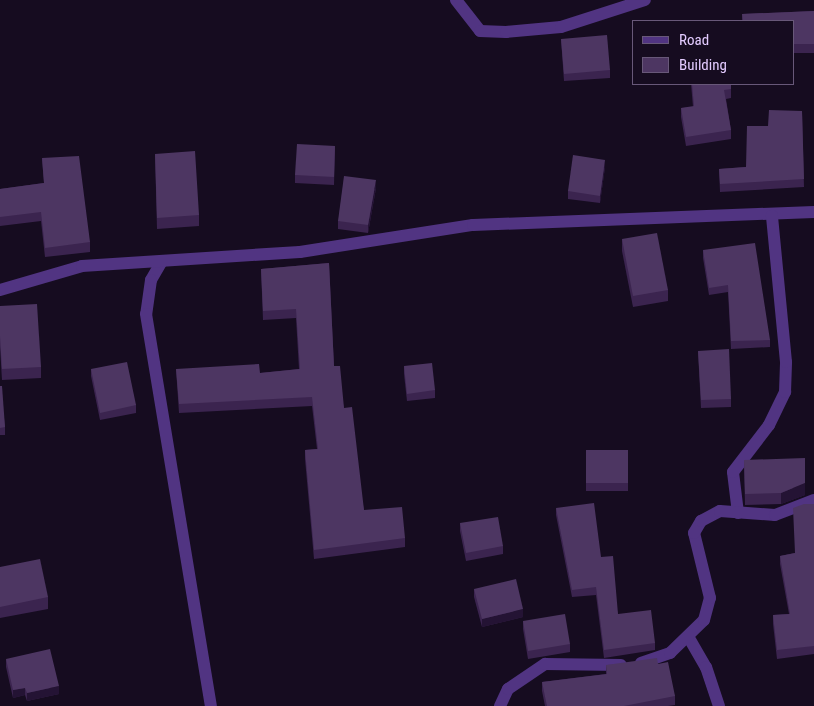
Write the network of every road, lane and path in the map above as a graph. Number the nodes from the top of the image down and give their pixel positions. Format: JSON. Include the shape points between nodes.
{"nodes":[{"id":1,"x":456,"y":0,"type":"edge"},
{"id":2,"x":645,"y":0,"type":"edge"},
{"id":3,"x":814,"y":212,"type":"edge"},
{"id":4,"x":772,"y":216,"type":"junction"},
{"id":5,"x":162,"y":261,"type":"junction"},
{"id":6,"x":0,"y":290,"type":"edge"},
{"id":7,"x":814,"y":500,"type":"edge"},
{"id":8,"x":738,"y":513,"type":"junction"},
{"id":9,"x":689,"y":638,"type":"junction"},
{"id":10,"x":211,"y":706,"type":"edge"},
{"id":11,"x":500,"y":706,"type":"edge"},
{"id":12,"x":719,"y":706,"type":"edge"}],
"edges":[{"from":1,"to":2,"type":"street","via":[[480,31],[506,32],[561,28]]},
{"from":3,"to":4,"type":"street"},
{"from":4,"to":5,"type":"street","via":[[473,225],[300,252]]},
{"from":4,"to":8,"type":"street","via":[[786,362],[785,392],[769,426],[733,472]]},
{"from":5,"to":6,"type":"street","via":[[82,266]]},
{"from":5,"to":10,"type":"street","via":[[151,280],[146,314]]},
{"from":7,"to":8,"type":"street","via":[[775,515]]},
{"from":8,"to":9,"type":"street","via":[[720,511],[701,521],[694,533],[710,598],[704,620]]},
{"from":9,"to":11,"type":"street","via":[[648,662],[545,664],[508,689]]},
{"from":9,"to":12,"type":"street","via":[[706,667]]}]}
